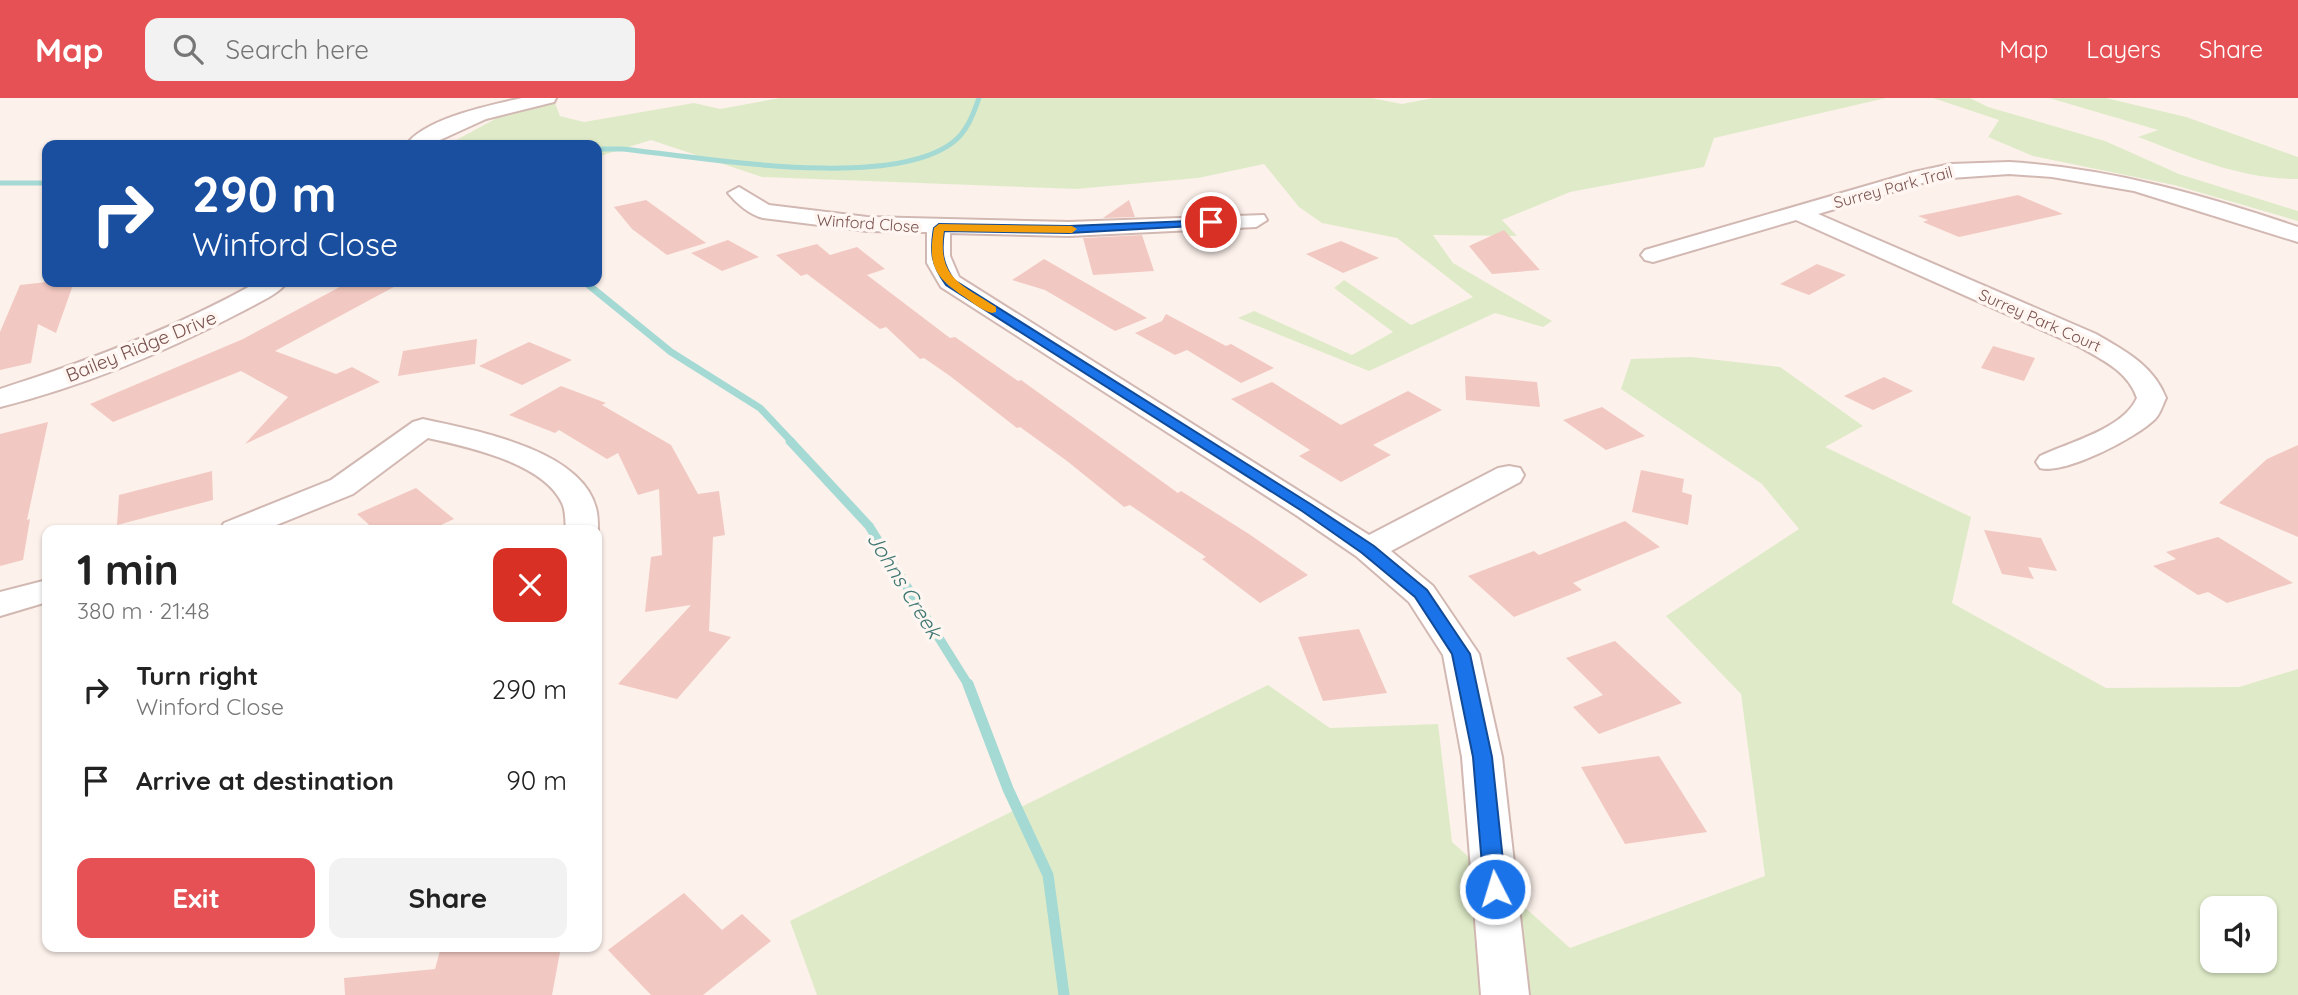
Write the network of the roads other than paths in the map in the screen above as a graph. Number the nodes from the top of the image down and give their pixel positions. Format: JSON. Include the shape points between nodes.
{"nodes":[{"id":1,"x":547,"y":98,"type":"edge"},
{"id":2,"x":425,"y":140,"type":"edge"},
{"id":3,"x":739,"y":193,"type":"dead end"},
{"id":4,"x":1798,"y":213,"type":"junction"},
{"id":5,"x":1256,"y":220,"type":"dead end"},
{"id":6,"x":939,"y":228,"type":"junction"},
{"id":7,"x":2298,"y":236,"type":"edge"},
{"id":8,"x":1653,"y":255,"type":"dead end"},
{"id":9,"x":267,"y":287,"type":"edge"},
{"id":10,"x":0,"y":398,"type":"edge"},
{"id":11,"x":2051,"y":462,"type":"dead end"},
{"id":12,"x":1509,"y":475,"type":"dead end"},
{"id":13,"x":248,"y":525,"type":"edge"},
{"id":14,"x":583,"y":525,"type":"edge"},
{"id":15,"x":1368,"y":549,"type":"junction"},
{"id":16,"x":42,"y":592,"type":"edge"},
{"id":17,"x":0,"y":604,"type":"edge"},
{"id":18,"x":1505,"y":995,"type":"edge"}],
"edges":[{"from":1,"to":2,"type":"street","via":[[489,111]]},
{"from":3,"to":6,"type":"street","name":"Winford Close","via":[[763,211]]},
{"from":4,"to":7,"type":"street","name":"Surrey Park Trail","via":[[1926,175],[2001,168],[2135,184]]},
{"from":4,"to":8,"type":"street","name":"Surrey Park Trail"},
{"from":4,"to":11,"type":"street","name":"Surrey Park Court","via":[[2087,340],[2143,379],[2151,391],[2147,414]]},
{"from":5,"to":6,"type":"street","name":"Winford Close","via":[[1069,229]]},
{"from":6,"to":15,"type":"street","via":[[935,252],[950,282]]},
{"from":9,"to":10,"type":"street","name":"Bailey Ridge Drive","via":[[148,347]]},
{"from":12,"to":15,"type":"street"},
{"from":13,"to":14,"type":"street","via":[[342,486],[424,428],[514,453],[547,469],[575,494]]},
{"from":15,"to":18,"type":"street","via":[[1421,593],[1461,654],[1482,757]]},
{"from":16,"to":17,"type":"street"}]}
